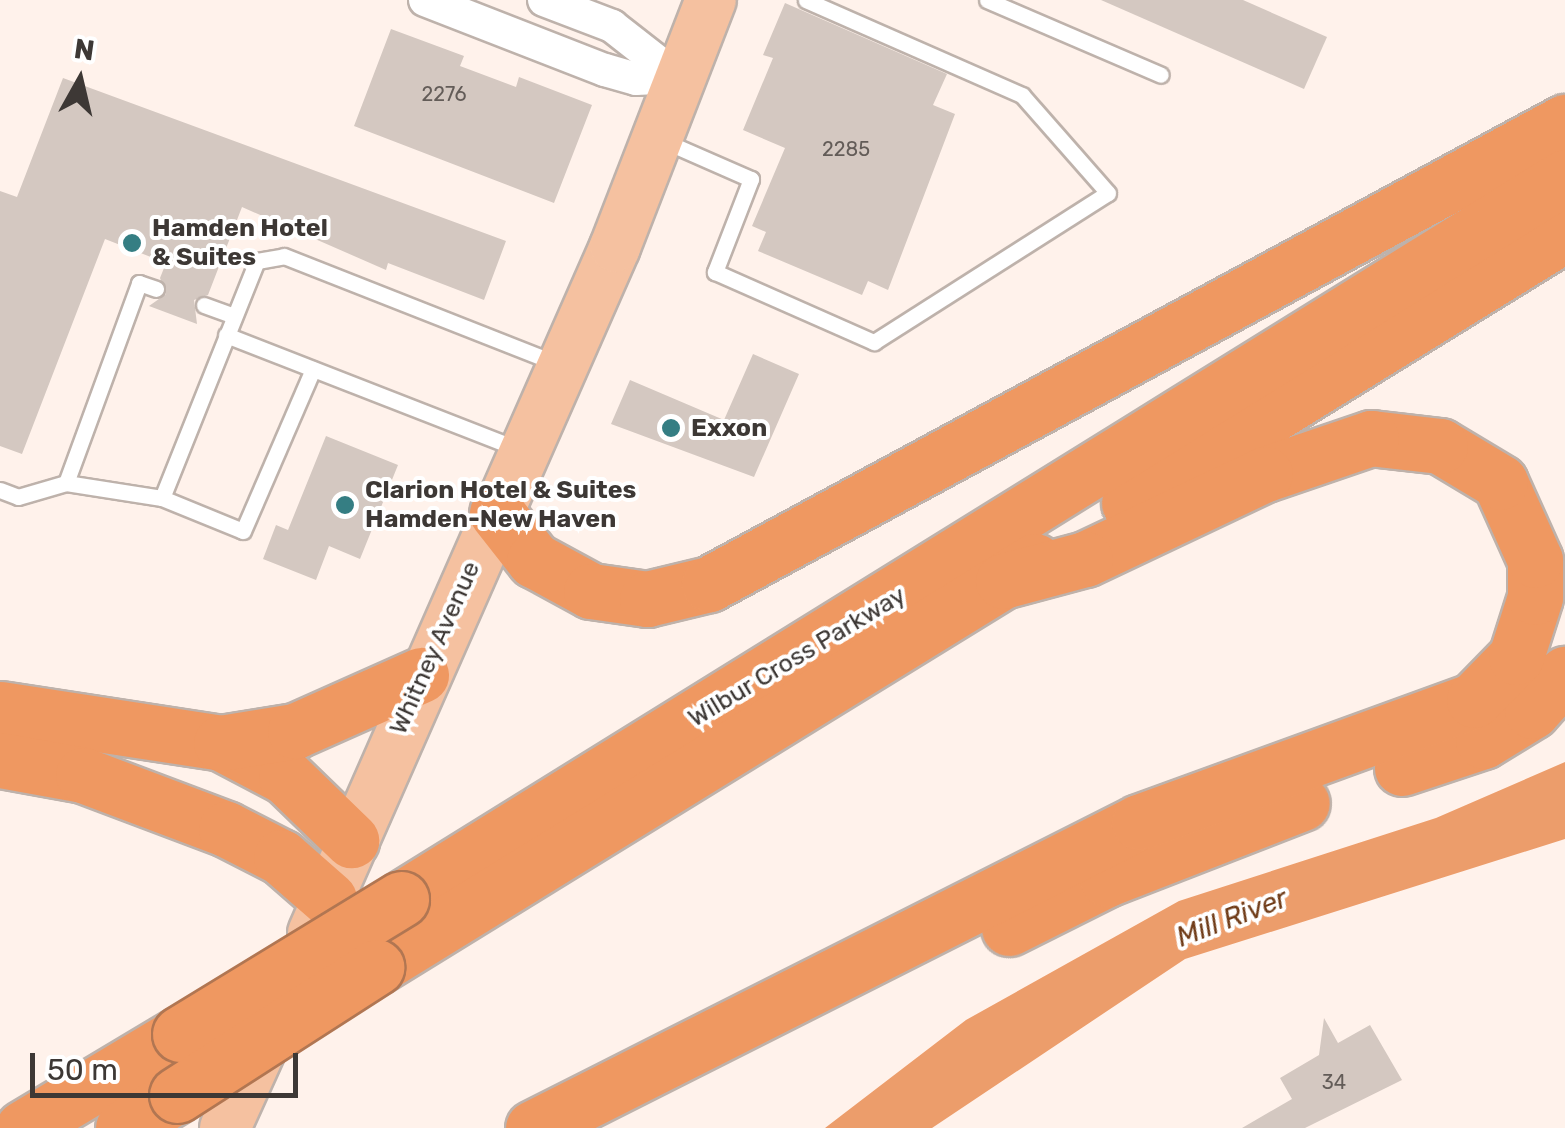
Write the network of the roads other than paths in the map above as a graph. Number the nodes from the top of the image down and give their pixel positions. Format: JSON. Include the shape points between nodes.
{"nodes":[{"id":1,"x":425,"y":0,"type":"edge"},
{"id":2,"x":544,"y":0,"type":"edge"},
{"id":3,"x":711,"y":0,"type":"edge"},
{"id":4,"x":806,"y":0,"type":"edge"},
{"id":5,"x":987,"y":0,"type":"edge"},
{"id":6,"x":478,"y":9,"type":"edge"},
{"id":7,"x":1161,"y":75,"type":"dead end"},
{"id":8,"x":677,"y":77,"type":"junction"},
{"id":9,"x":1565,"y":122,"type":"edge"},
{"id":10,"x":655,"y":138,"type":"junction"},
{"id":11,"x":1565,"y":178,"type":"edge"},
{"id":12,"x":1565,"y":234,"type":"edge"},
{"id":13,"x":156,"y":288,"type":"dead end"},
{"id":14,"x":204,"y":306,"type":"dead end"},
{"id":15,"x":234,"y":316,"type":"junction"},
{"id":16,"x":226,"y":335,"type":"junction"},
{"id":17,"x":562,"y":365,"type":"junction"},
{"id":18,"x":313,"y":369,"type":"junction"},
{"id":19,"x":524,"y":452,"type":"junction"},
{"id":20,"x":66,"y":482,"type":"junction"},
{"id":21,"x":0,"y":490,"type":"edge"},
{"id":22,"x":162,"y":498,"type":"junction"},
{"id":23,"x":496,"y":512,"type":"junction"},
{"id":24,"x":1004,"y":581,"type":"junction"},
{"id":25,"x":1565,"y":674,"type":"edge"},
{"id":26,"x":421,"y":675,"type":"junction"},
{"id":27,"x":0,"y":708,"type":"edge"},
{"id":28,"x":221,"y":743,"type":"junction"},
{"id":29,"x":0,"y":760,"type":"edge"},
{"id":30,"x":351,"y":840,"type":"junction"},
{"id":31,"x":329,"y":898,"type":"junction"},
{"id":32,"x":22,"y":1128,"type":"edge"},
{"id":33,"x":123,"y":1128,"type":"edge"},
{"id":34,"x":226,"y":1128,"type":"edge"},
{"id":35,"x":533,"y":1128,"type":"edge"},
{"id":36,"x":614,"y":1128,"type":"edge"}],
"edges":[{"from":1,"to":6,"type":"street"},
{"from":2,"to":8,"type":"street","via":[[612,26]]},
{"from":3,"to":8,"type":"main road","name":"Whitney Avenue"},
{"from":4,"to":10,"type":"lane","via":[[1022,95],[1108,193],[874,342],[715,272],[751,180]]},
{"from":5,"to":7,"type":"lane"},
{"from":6,"to":8,"type":"street","via":[[627,76]]},
{"from":8,"to":10,"type":"main road","name":"Whitney Avenue"},
{"from":9,"to":23,"type":"highway","via":[[709,584],[647,599],[591,591],[534,560]]},
{"from":10,"to":17,"type":"main road","name":"Whitney Avenue"},
{"from":11,"to":32,"type":"highway","name":"Wilbur Cross Parkway","bridge":true},
{"from":12,"to":24,"type":"highway","name":"Wilbur Cross Parkway"},
{"from":13,"to":20,"type":"lane","via":[[139,282]]},
{"from":14,"to":15,"type":"lane"},
{"from":15,"to":16,"type":"lane"},
{"from":15,"to":17,"type":"lane","via":[[257,262],[284,256]]},
{"from":16,"to":18,"type":"lane"},
{"from":16,"to":22,"type":"lane"},
{"from":17,"to":19,"type":"main road","name":"Whitney Avenue"},
{"from":18,"to":19,"type":"lane"},
{"from":18,"to":22,"type":"lane","via":[[243,532]]},
{"from":19,"to":23,"type":"main road","name":"Whitney Avenue"},
{"from":20,"to":21,"type":"lane","via":[[18,497]]},
{"from":20,"to":22,"type":"lane"},
{"from":23,"to":26,"type":"main road","name":"Whitney Avenue"},
{"from":24,"to":33,"type":"highway","name":"Wilbur Cross Parkway","bridge":true},
{"from":24,"to":35,"type":"highway","via":[[1085,559],[1265,474],[1371,438],[1440,446],[1500,482],[1534,560],[1535,597],[1516,657],[1498,681],[1441,718],[1139,822]]},
{"from":25,"to":36,"type":"highway","via":[[1532,711],[1484,741],[1107,879]]},
{"from":26,"to":28,"type":"highway","via":[[295,732]]},
{"from":26,"to":30,"type":"main road","name":"Whitney Avenue"},
{"from":27,"to":28,"type":"highway"},
{"from":28,"to":30,"type":"highway","via":[[286,777]]},
{"from":29,"to":31,"type":"highway","via":[[83,776],[226,829],[281,856]]},
{"from":30,"to":31,"type":"main road","name":"Whitney Avenue"},
{"from":31,"to":34,"type":"main road","name":"Whitney Avenue"}]}
